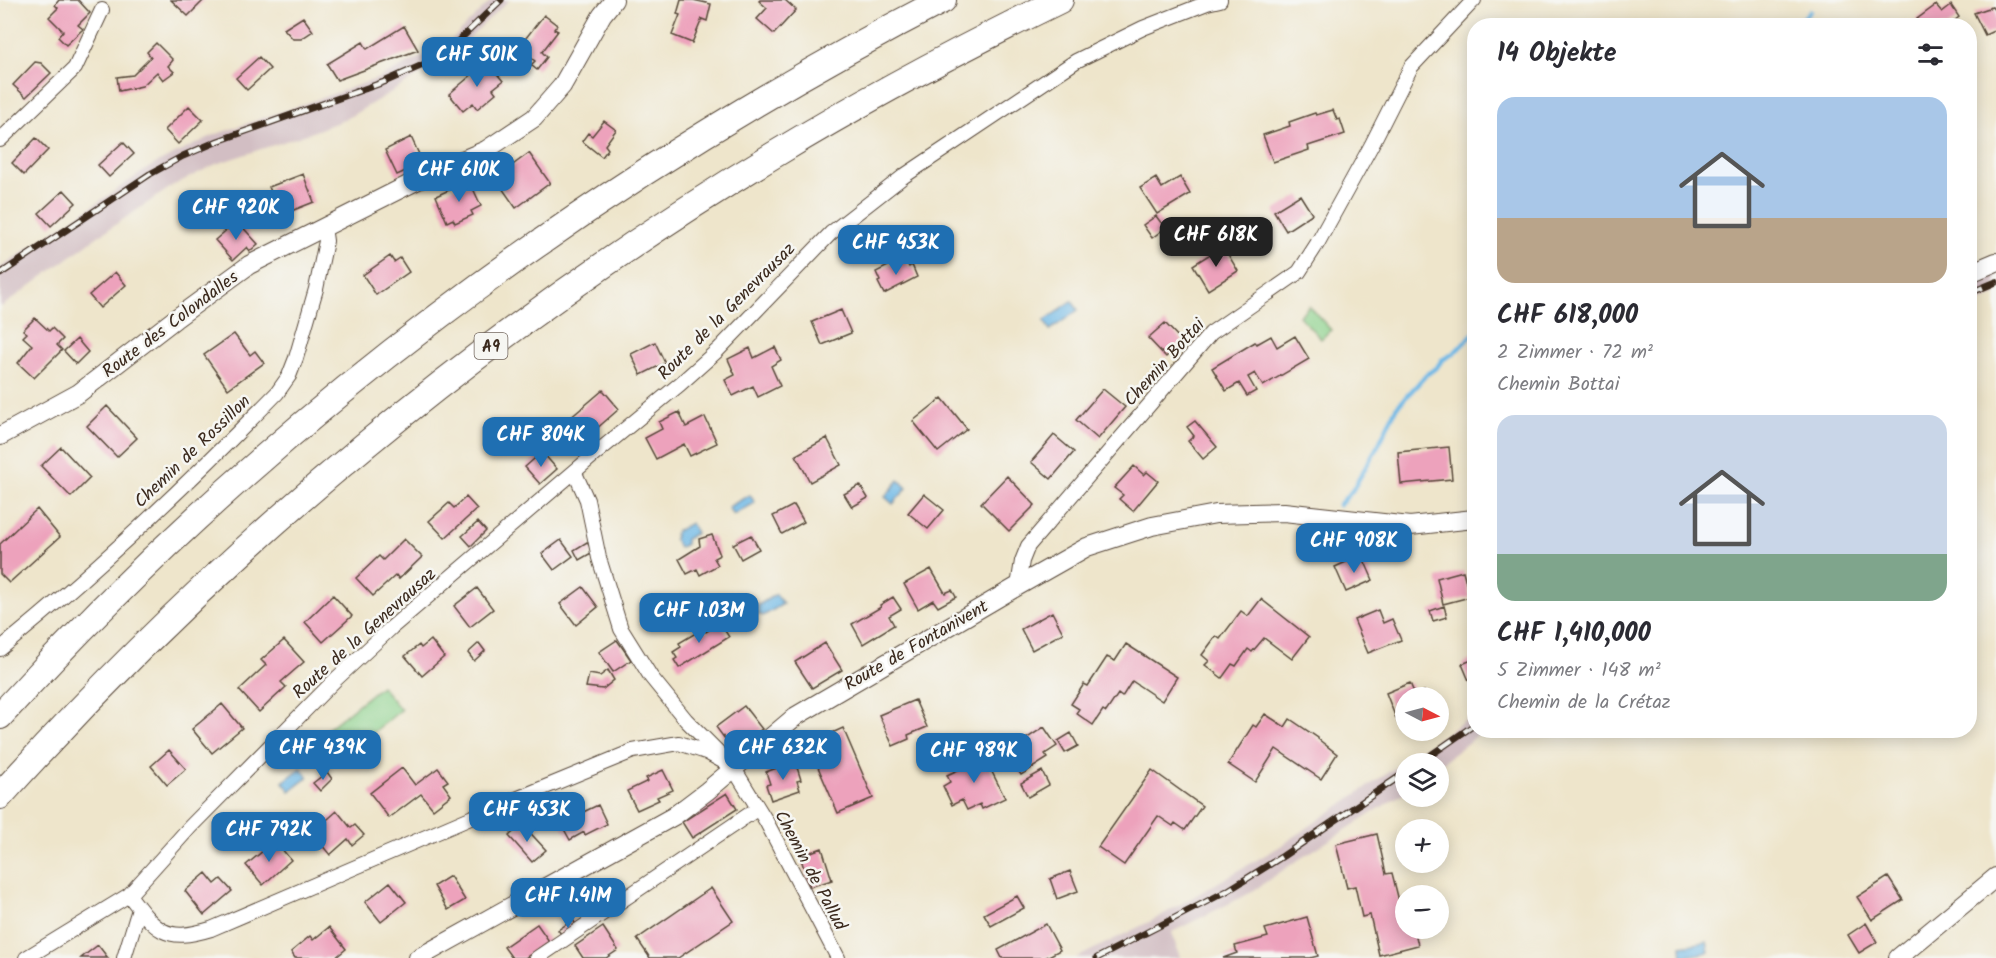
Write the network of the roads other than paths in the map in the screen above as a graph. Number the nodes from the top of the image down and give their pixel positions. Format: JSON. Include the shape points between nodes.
{"nodes":[{"id":1,"x":614,"y":0,"type":"edge"},
{"id":2,"x":943,"y":0,"type":"edge"},
{"id":3,"x":1060,"y":0,"type":"edge"},
{"id":4,"x":1220,"y":0,"type":"edge"},
{"id":5,"x":1474,"y":0,"type":"edge"},
{"id":6,"x":102,"y":10,"type":"dead end"},
{"id":7,"x":0,"y":140,"type":"edge"},
{"id":8,"x":324,"y":227,"type":"junction"},
{"id":9,"x":1996,"y":262,"type":"edge"},
{"id":10,"x":1977,"y":270,"type":"edge"},
{"id":11,"x":0,"y":436,"type":"edge"},
{"id":12,"x":575,"y":473,"type":"junction"},
{"id":13,"x":1467,"y":520,"type":"edge"},
{"id":14,"x":1018,"y":586,"type":"junction"},
{"id":15,"x":0,"y":649,"type":"edge"},
{"id":16,"x":0,"y":716,"type":"edge"},
{"id":17,"x":733,"y":767,"type":"junction"},
{"id":18,"x":0,"y":796,"type":"edge"},
{"id":19,"x":757,"y":809,"type":"junction"},
{"id":20,"x":1996,"y":877,"type":"edge"},
{"id":21,"x":129,"y":895,"type":"junction"},
{"id":22,"x":139,"y":909,"type":"junction"},
{"id":23,"x":26,"y":958,"type":"edge"},
{"id":24,"x":124,"y":958,"type":"edge"},
{"id":25,"x":418,"y":958,"type":"edge"},
{"id":26,"x":537,"y":958,"type":"edge"},
{"id":27,"x":838,"y":958,"type":"edge"},
{"id":28,"x":1898,"y":958,"type":"edge"}],
"edges":[{"from":1,"to":8,"type":"street","name":"Route des Colondalles","via":[[562,86],[534,118],[486,150],[434,171]]},
{"from":2,"to":16,"type":"highway","via":[[822,64],[681,148],[542,241],[410,339],[216,500],[96,615]]},
{"from":3,"to":18,"type":"highway","number":"A9","via":[[778,152],[640,241],[508,334],[388,427],[202,588],[134,653]]},
{"from":4,"to":12,"type":"street","name":"Route de la Genevrausaz","via":[[1143,28],[1076,61],[904,176],[831,233],[718,350]]},
{"from":5,"to":14,"type":"street","name":"Chemin Bottai","via":[[1411,67],[1299,272],[1211,333],[1028,546]]},
{"from":6,"to":7,"type":"street","via":[[75,69]]},
{"from":8,"to":11,"type":"street","name":"Route des Colondalles","via":[[249,265],[79,393]]},
{"from":8,"to":15,"type":"street","name":"Chemin de Rossillon","via":[[326,241],[316,289],[296,358],[277,393],[177,493]]},
{"from":9,"to":10,"type":"street"},
{"from":12,"to":17,"type":"street","name":"Chemin de Pallud","via":[[587,500],[599,558],[621,629],[651,677],[686,720]]},
{"from":12,"to":21,"type":"street","name":"Route de la Genevrausaz","via":[[335,680]]},
{"from":13,"to":14,"type":"street","name":"Route de Fontanivent","via":[[1410,526],[1284,512],[1216,514],[1152,526],[1087,547]]},
{"from":14,"to":17,"type":"street","name":"Route de Fontanivent","via":[[796,716]]},
{"from":17,"to":19,"type":"street","name":"Chemin de Pallud"},
{"from":17,"to":22,"type":"street","via":[[679,743],[633,751],[211,929],[174,935],[163,931]]},
{"from":17,"to":25,"type":"street","name":"Route de Fontanivent","via":[[674,816]]},
{"from":19,"to":26,"type":"street"},
{"from":19,"to":27,"type":"street","name":"Chemin de Pallud"},
{"from":20,"to":28,"type":"street"},
{"from":21,"to":22,"type":"street"},
{"from":21,"to":23,"type":"street","name":"Route de la Genevrausaz"},
{"from":22,"to":24,"type":"street"}]}
